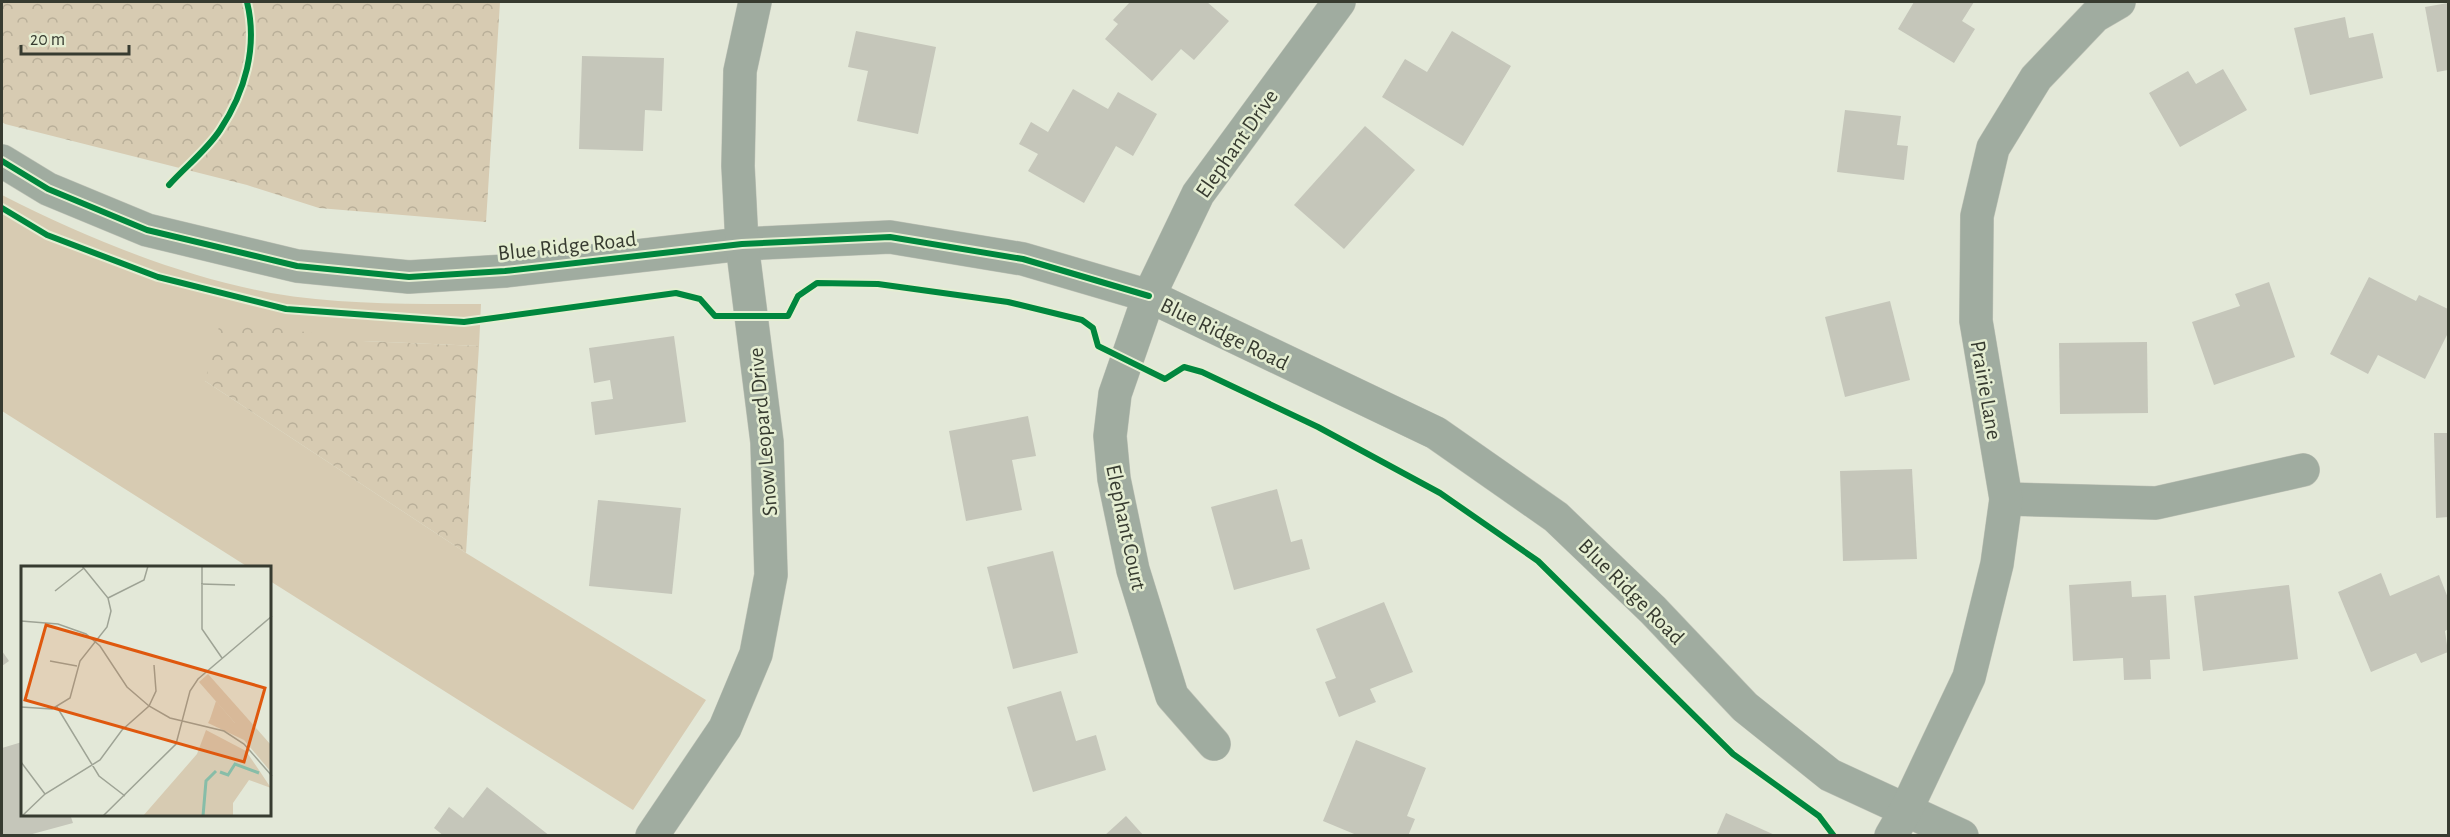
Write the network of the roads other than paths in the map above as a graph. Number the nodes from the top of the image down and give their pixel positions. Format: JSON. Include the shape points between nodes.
{"nodes":[{"id":1,"x":755,"y":2,"type":"edge"},
{"id":2,"x":1339,"y":2,"type":"edge"},
{"id":3,"x":2099,"y":6,"type":"edge"},
{"id":4,"x":2,"y":161,"type":"edge"},
{"id":5,"x":742,"y":244,"type":"junction"},
{"id":6,"x":1149,"y":296,"type":"junction"},
{"id":7,"x":2303,"y":470,"type":"dead end"},
{"id":8,"x":2006,"y":499,"type":"junction"},
{"id":9,"x":1214,"y":744,"type":"dead end"},
{"id":10,"x":1898,"y":823,"type":"edge"},
{"id":11,"x":652,"y":836,"type":"edge"},
{"id":12,"x":1962,"y":836,"type":"edge"}],
"edges":[{"from":1,"to":5,"type":"street","name":"Snow Leopard Drive","via":[[740,71],[738,166]]},
{"from":2,"to":6,"type":"street","name":"Elephant Drive","via":[[1198,194]]},
{"from":3,"to":8,"type":"street","name":"Prairie Lane","via":[[2036,78],[1993,148],[1977,216],[1976,321]]},
{"from":4,"to":5,"type":"street","name":"Blue Ridge Road","via":[[48,189],[147,230],[297,266],[409,277],[505,271]]},
{"from":5,"to":6,"type":"street","name":"Blue Ridge Road","via":[[890,237],[1023,259]]},
{"from":5,"to":11,"type":"street","name":"Snow Leopard Drive","via":[[767,442],[771,575],[756,654],[725,728]]},
{"from":6,"to":9,"type":"street","name":"Elephant Court","via":[[1115,394],[1110,436],[1114,479],[1133,570],[1172,696]]},
{"from":6,"to":10,"type":"street","name":"Blue Ridge Road","via":[[1436,433],[1556,517],[1653,610],[1745,707]]},
{"from":7,"to":8,"type":"street","via":[[2156,503]]},
{"from":8,"to":10,"type":"street","name":"Prairie Lane","via":[[1996,564],[1969,677]]},
{"from":10,"to":12,"type":"street","name":"Blue Ridge Road"}]}
